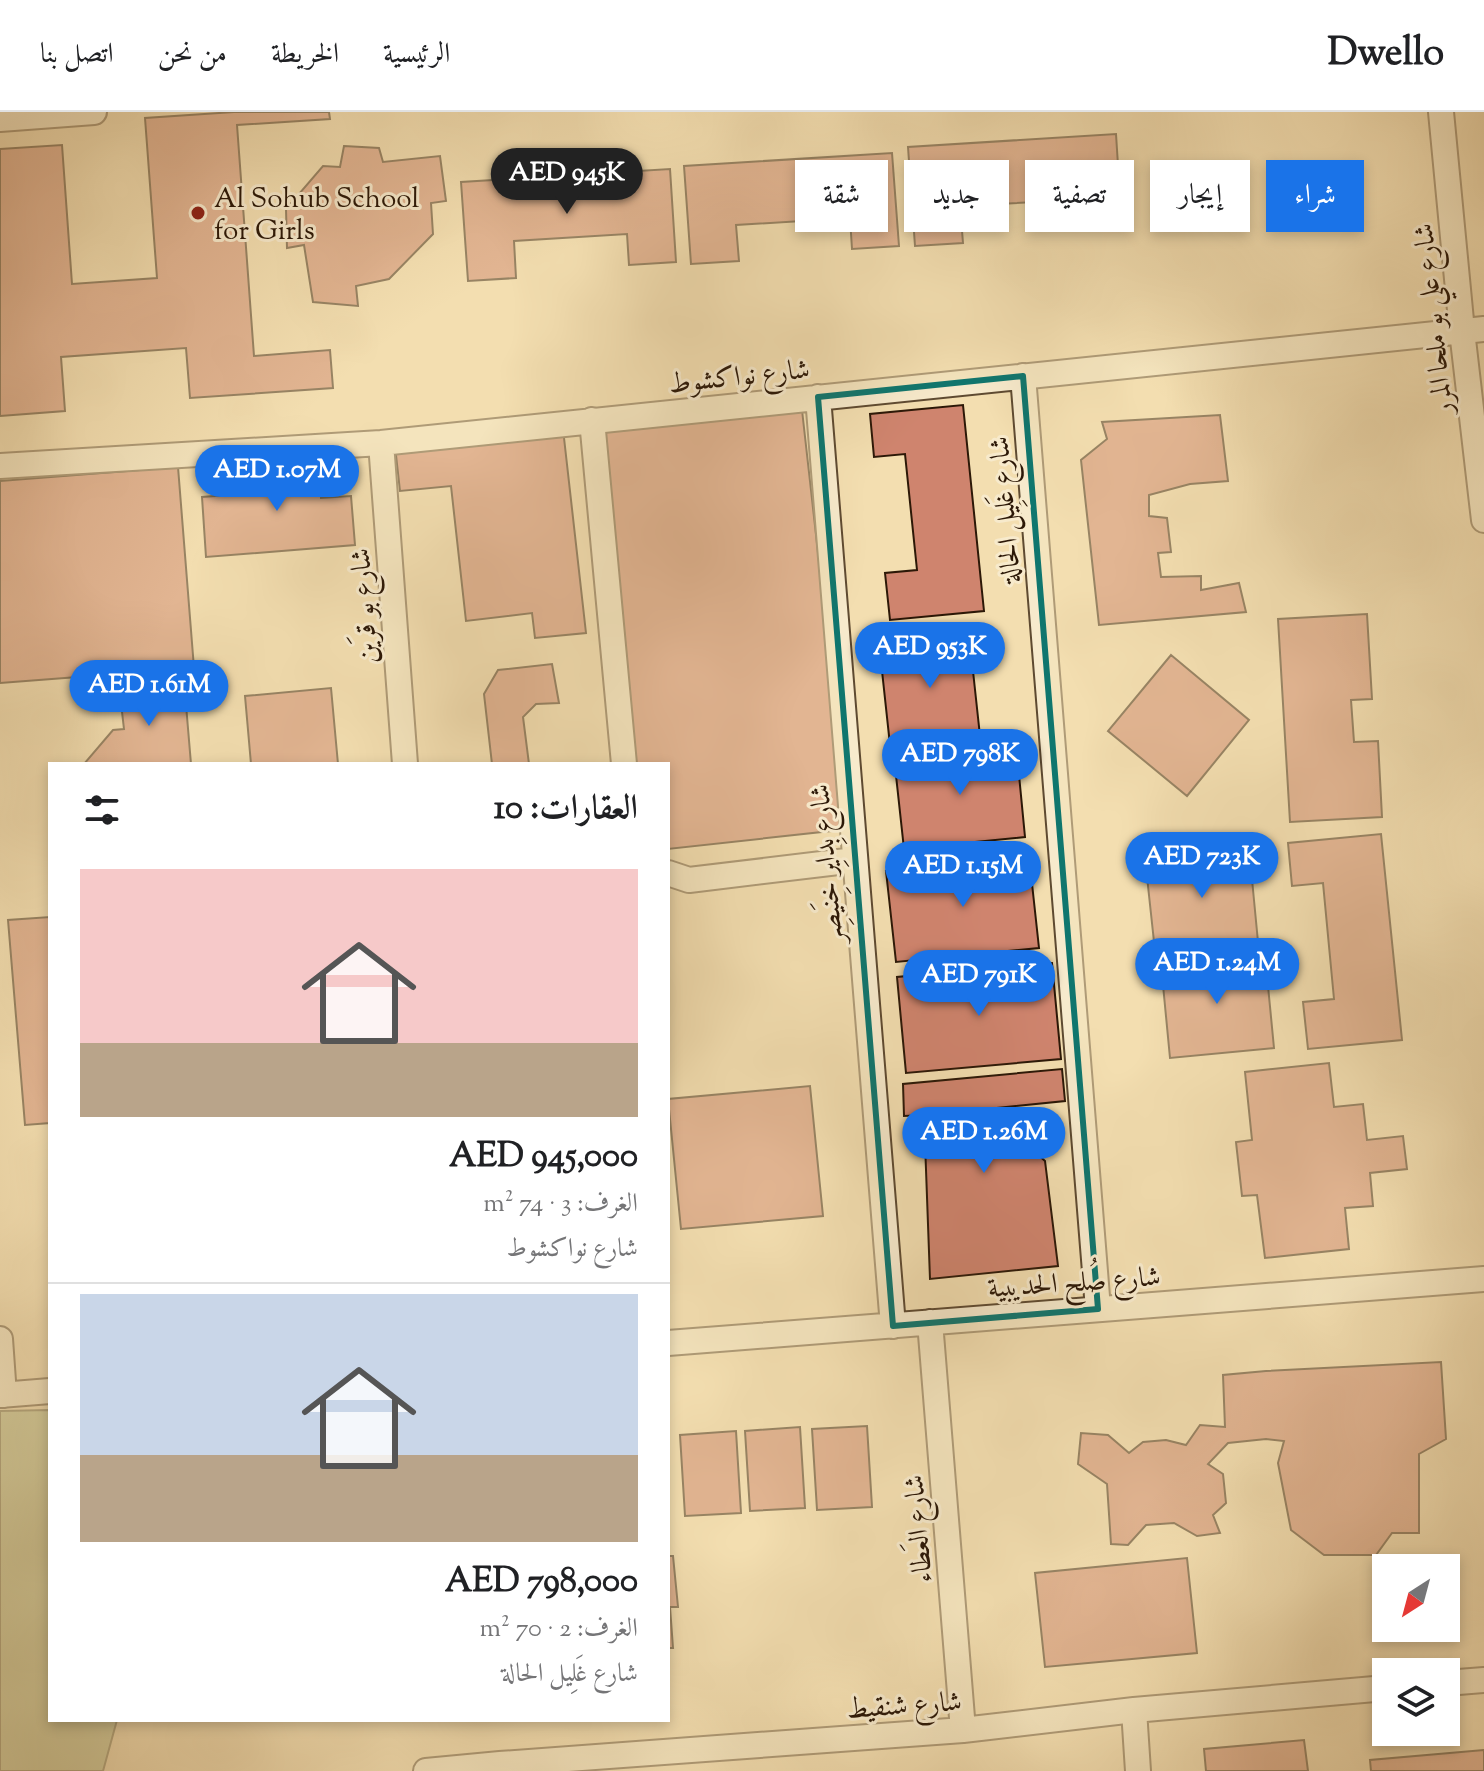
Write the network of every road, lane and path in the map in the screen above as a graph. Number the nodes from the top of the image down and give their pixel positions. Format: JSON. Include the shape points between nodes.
{"nodes":[{"id":1,"x":94,"y":112,"type":"edge"},
{"id":2,"x":1441,"y":112,"type":"edge"},
{"id":3,"x":0,"y":119,"type":"edge"},
{"id":4,"x":1473,"y":330,"type":"edge"},
{"id":5,"x":1023,"y":376,"type":"junction"},
{"id":6,"x":818,"y":397,"type":"junction"},
{"id":7,"x":592,"y":420,"type":"junction"},
{"id":8,"x":381,"y":443,"type":"junction"},
{"id":9,"x":0,"y":466,"type":"edge"},
{"id":10,"x":1484,"y":520,"type":"edge"},
{"id":11,"x":405,"y":762,"type":"edge"},
{"id":12,"x":624,"y":762,"type":"edge"},
{"id":13,"x":855,"y":860,"type":"junction"},
{"id":14,"x":670,"y":874,"type":"edge"},
{"id":15,"x":1484,"y":1279,"type":"edge"},
{"id":16,"x":1098,"y":1309,"type":"junction"},
{"id":17,"x":930,"y":1322,"type":"junction"},
{"id":18,"x":893,"y":1326,"type":"junction"},
{"id":19,"x":0,"y":1339,"type":"edge"},
{"id":20,"x":670,"y":1343,"type":"edge"},
{"id":21,"x":48,"y":1391,"type":"edge"},
{"id":22,"x":2,"y":1395,"type":"edge"},
{"id":23,"x":1484,"y":1680,"type":"edge"},
{"id":24,"x":1460,"y":1682,"type":"edge"},
{"id":25,"x":1372,"y":1689,"type":"edge"},
{"id":26,"x":1134,"y":1710,"type":"junction"},
{"id":27,"x":963,"y":1730,"type":"junction"},
{"id":28,"x":500,"y":1767,"type":"edge"},
{"id":29,"x":426,"y":1771,"type":"edge"},
{"id":30,"x":1138,"y":1771,"type":"edge"}],
"edges":[{"from":1,"to":3,"type":"street"},
{"from":2,"to":4,"type":"street","name":"شارع علي بو ملحا المرر"},
{"from":4,"to":5,"type":"street","name":"شارع نواكشوط"},
{"from":4,"to":10,"type":"street","name":"شارع علي بو ملحا المرر"},
{"from":5,"to":6,"type":"street","name":"شارع نواكشوط"},
{"from":5,"to":16,"type":"street","name":"شارع غَلِيل الحالة"},
{"from":6,"to":7,"type":"street","name":"شارع نواكشوط"},
{"from":6,"to":13,"type":"street","name":"شارع بِدايِر خِنَيصِر"},
{"from":7,"to":8,"type":"street","name":"شارع نواكشوط"},
{"from":7,"to":12,"type":"street"},
{"from":8,"to":9,"type":"street","name":"شارع نواكشوط"},
{"from":8,"to":11,"type":"street","name":"شارع بو قرَين"},
{"from":13,"to":14,"type":"street","via":[[689,880]]},
{"from":13,"to":18,"type":"street","name":"شارع بِدايِر خِنَيصِر"},
{"from":15,"to":16,"type":"street","name":"شارع صُلح الحديبية"},
{"from":16,"to":17,"type":"street","name":"شارع صُلح الحديبية"},
{"from":17,"to":18,"type":"street","name":"شارع صُلح الحديبية"},
{"from":17,"to":27,"type":"street","name":"شارع العَطاء"},
{"from":18,"to":20,"type":"street","name":"شارع صُلح الحديبية"},
{"from":19,"to":22,"type":"street"},
{"from":21,"to":22,"type":"street"},
{"from":23,"to":24,"type":"street"},
{"from":25,"to":26,"type":"street","name":"شارع شنقيط"},
{"from":26,"to":27,"type":"street","name":"شارع شنقيط"},
{"from":26,"to":30,"type":"street"},
{"from":27,"to":28,"type":"street","name":"شارع شنقيط"},
{"from":28,"to":29,"type":"street","name":"شارع شنقيط"}]}
